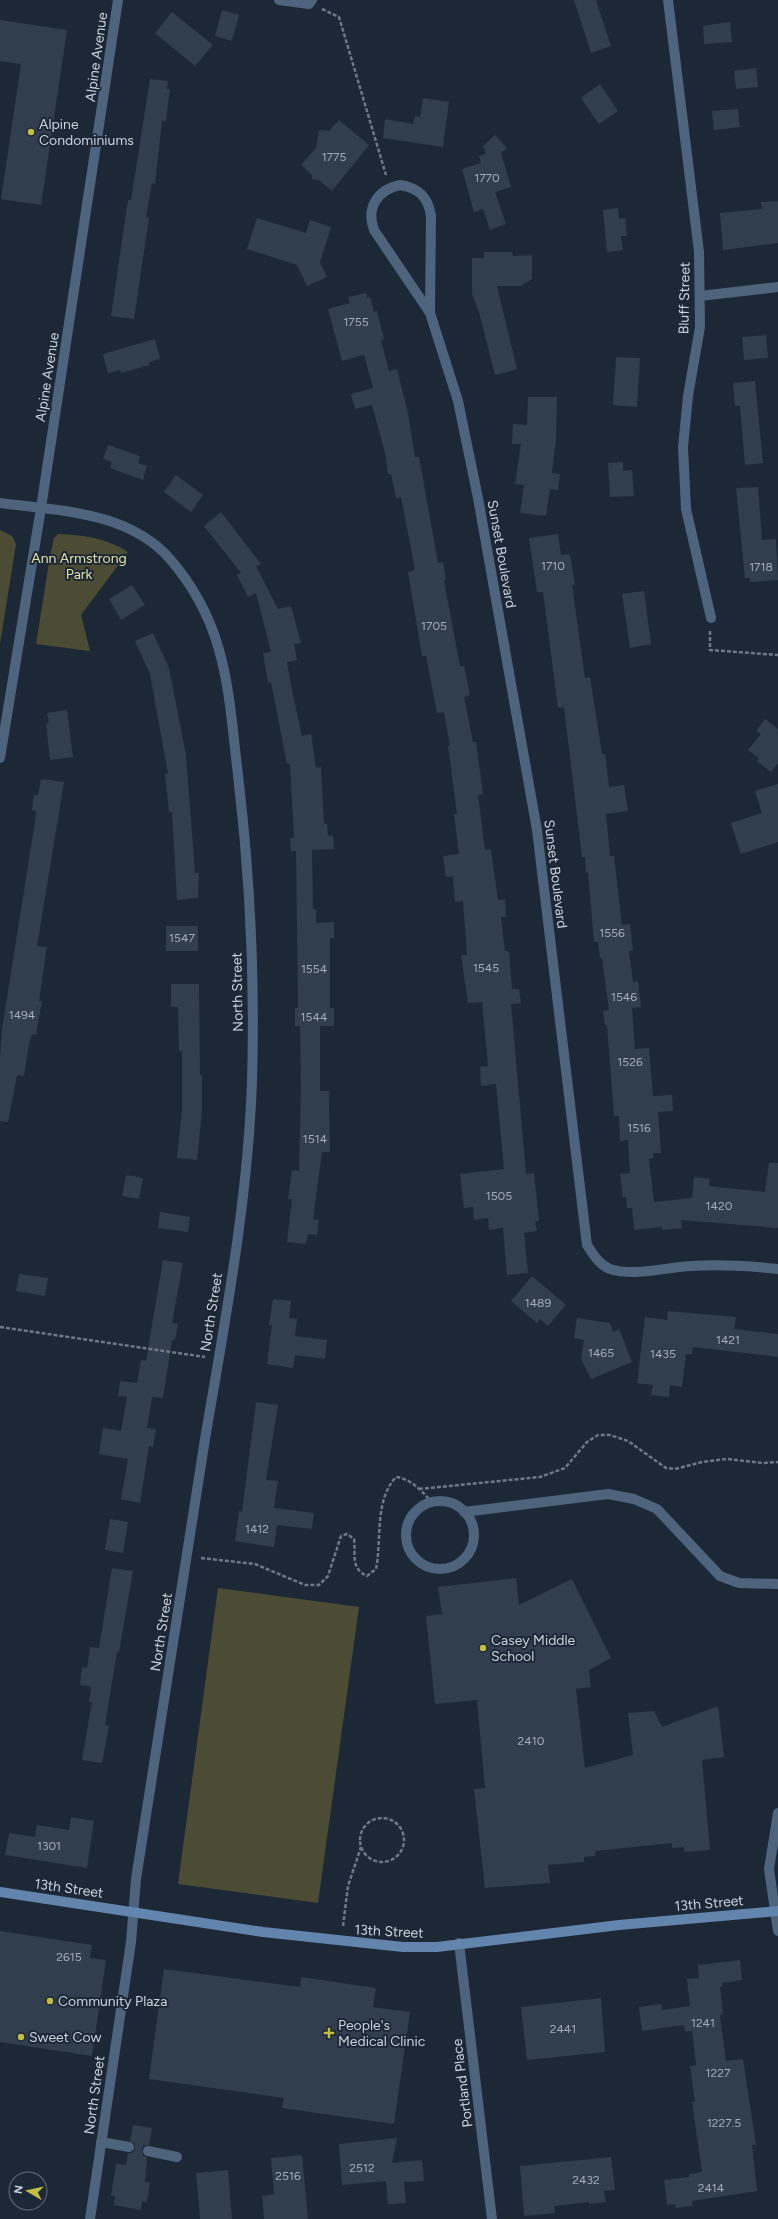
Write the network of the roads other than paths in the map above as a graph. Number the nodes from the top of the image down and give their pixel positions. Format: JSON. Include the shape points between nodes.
{"nodes":[{"id":1,"x":118,"y":0,"type":"edge"},
{"id":2,"x":279,"y":0,"type":"edge"},
{"id":3,"x":668,"y":0,"type":"edge"},
{"id":4,"x":311,"y":2,"type":"edge"},
{"id":5,"x":778,"y":287,"type":"edge"},
{"id":6,"x":700,"y":296,"type":"junction"},
{"id":7,"x":430,"y":313,"type":"junction"},
{"id":8,"x":0,"y":503,"type":"edge"},
{"id":9,"x":41,"y":508,"type":"junction"},
{"id":10,"x":711,"y":618,"type":"road end"},
{"id":11,"x":0,"y":758,"type":"edge"},
{"id":12,"x":778,"y":1269,"type":"edge"},
{"id":13,"x":464,"y":1512,"type":"junction"},
{"id":14,"x":778,"y":1584,"type":"edge"},
{"id":15,"x":778,"y":1813,"type":"edge"},
{"id":16,"x":0,"y":1892,"type":"edge"},
{"id":17,"x":777,"y":1911,"type":"edge"},
{"id":18,"x":134,"y":1912,"type":"junction"},
{"id":19,"x":778,"y":1931,"type":"edge"},
{"id":20,"x":459,"y":1943,"type":"junction"},
{"id":21,"x":101,"y":2142,"type":"junction"},
{"id":22,"x":129,"y":2147,"type":"dead end"},
{"id":23,"x":148,"y":2151,"type":"dead end"},
{"id":24,"x":177,"y":2157,"type":"dead end"},
{"id":25,"x":90,"y":2219,"type":"edge"},
{"id":26,"x":492,"y":2219,"type":"edge"}],
"edges":[{"from":1,"to":9,"type":"street","name":"Alpine Avenue"},
{"from":2,"to":4,"type":"street"},
{"from":3,"to":6,"type":"street","name":"Bluff Street","via":[[699,252]]},
{"from":5,"to":6,"type":"street"},
{"from":6,"to":10,"type":"street","name":"Bluff Street","via":[[700,327],[688,396],[683,447],[686,509]]},
{"from":7,"to":7,"type":"street","name":"Sunset Boulevard","via":[[430,207],[426,198],[410,186],[390,188],[381,193],[375,201],[370,221]]},
{"from":7,"to":12,"type":"street","name":"Sunset Boulevard","via":[[458,402],[478,498],[535,822],[588,1245],[595,1258],[608,1268],[623,1272],[693,1265]]},
{"from":8,"to":9,"type":"street","name":"North Street"},
{"from":9,"to":11,"type":"street","name":"Alpine Avenue"},
{"from":9,"to":18,"type":"street","name":"North Street","via":[[82,513],[133,529],[167,556],[190,584],[214,628],[224,664],[246,844],[252,993],[252,1083],[242,1202],[136,1879]]},
{"from":13,"to":13,"type":"street","via":[[473,1531],[470,1551],[464,1560],[455,1566],[434,1569],[414,1558],[408,1548],[406,1537],[407,1525],[412,1515],[432,1502],[449,1503]]},
{"from":13,"to":14,"type":"street","via":[[608,1494],[634,1499],[657,1508],[720,1576],[739,1583]]},
{"from":15,"to":17,"type":"street","via":[[769,1869]]},
{"from":16,"to":18,"type":"street","name":"13th Street"},
{"from":17,"to":19,"type":"street"},
{"from":17,"to":20,"type":"street","name":"13th Street"},
{"from":18,"to":20,"type":"street","name":"13th Street","via":[[342,1942],[403,1947]]},
{"from":18,"to":21,"type":"street","name":"North Street"},
{"from":20,"to":26,"type":"street","name":"Portland Place"},
{"from":21,"to":22,"type":"street"},
{"from":21,"to":25,"type":"street","name":"North Street"},
{"from":23,"to":24,"type":"street"}]}
